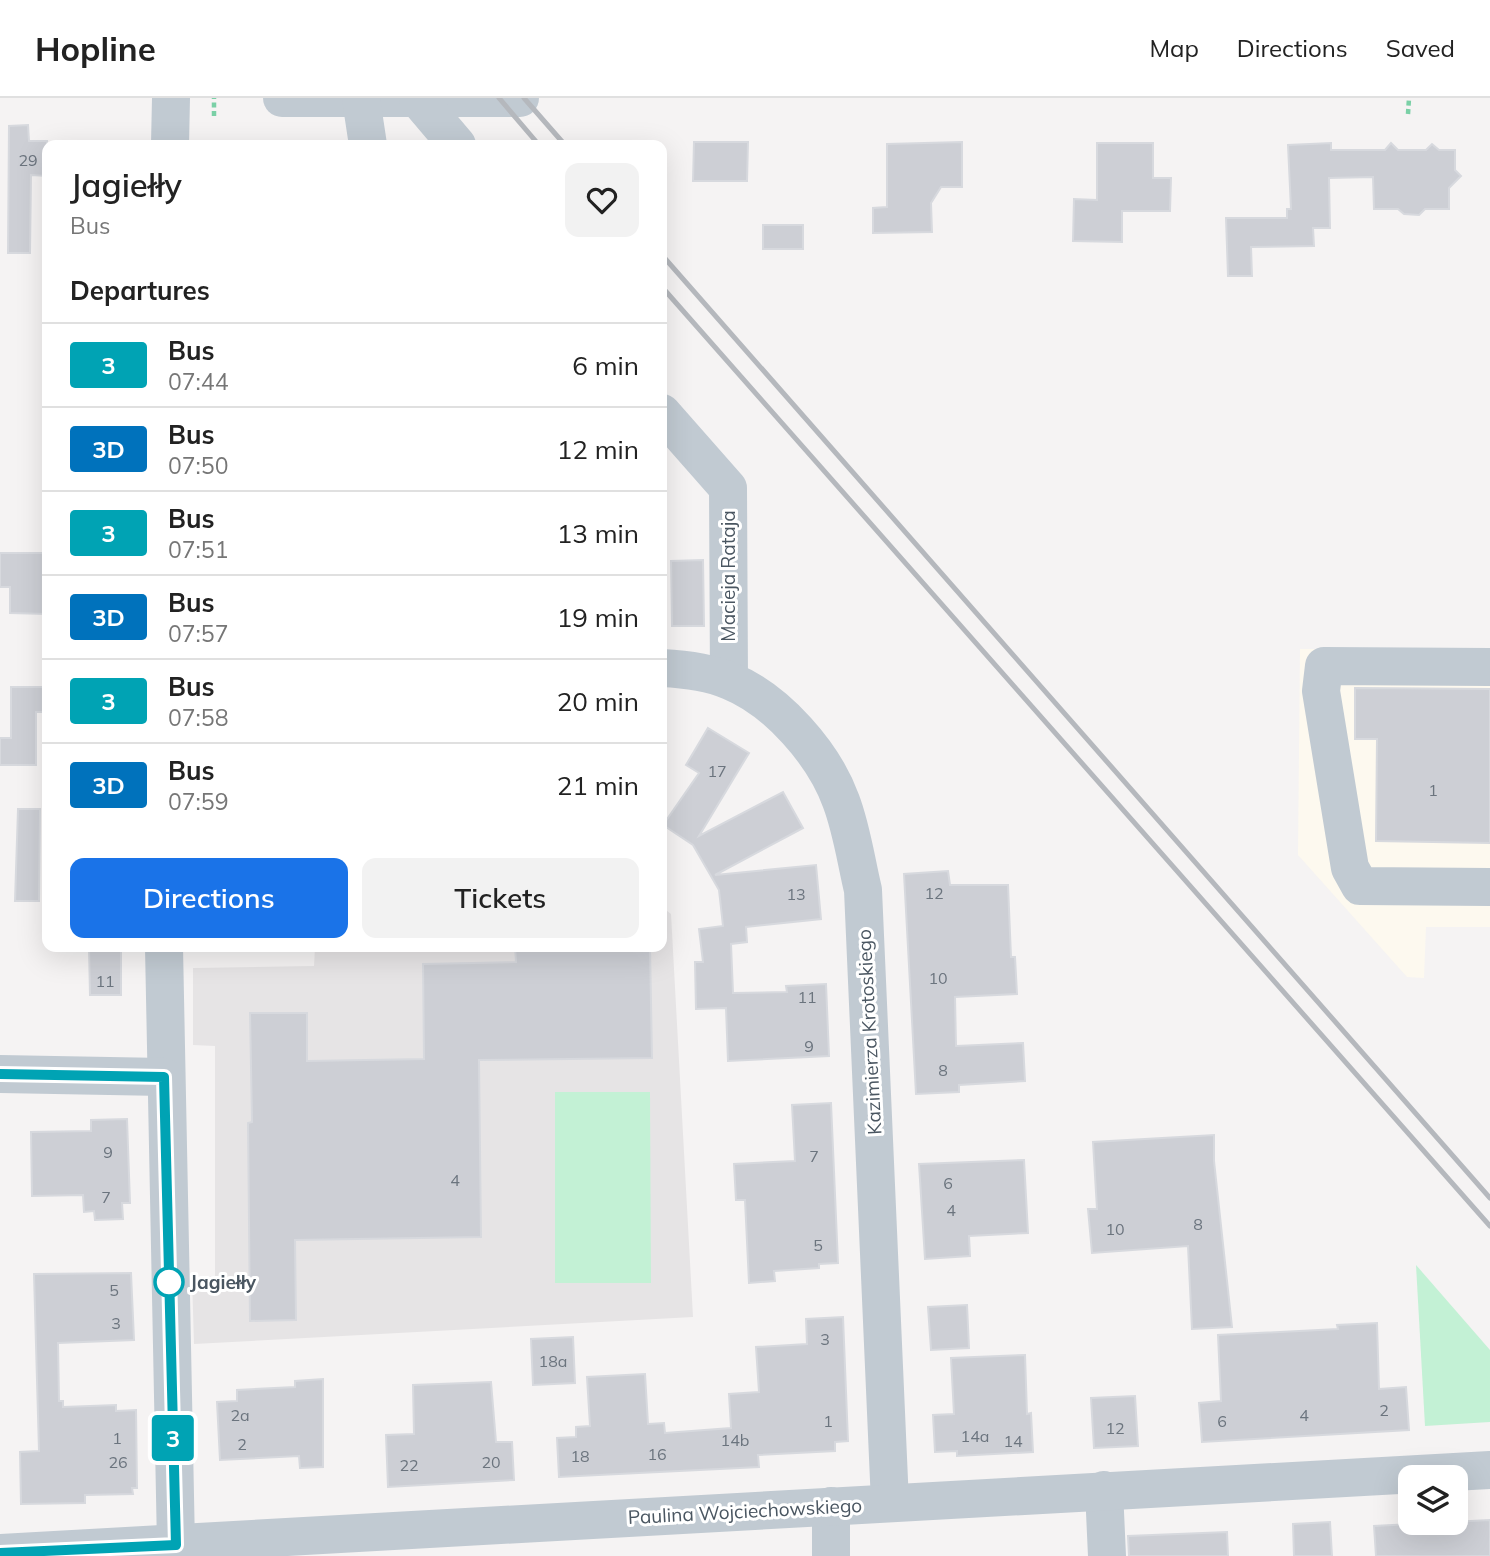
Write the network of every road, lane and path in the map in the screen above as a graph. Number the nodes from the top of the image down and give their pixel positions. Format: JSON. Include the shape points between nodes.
{"nodes":[{"id":1,"x":171,"y":98,"type":"edge"},
{"id":2,"x":214,"y":98,"type":"edge"},
{"id":3,"x":282,"y":98,"type":"edge"},
{"id":4,"x":520,"y":98,"type":"edge"},
{"id":5,"x":1409,"y":98,"type":"edge"},
{"id":6,"x":362,"y":99,"type":"edge"},
{"id":7,"x":418,"y":99,"type":"edge"},
{"id":8,"x":1408,"y":114,"type":"dead end"},
{"id":9,"x":214,"y":116,"type":"dead end"},
{"id":10,"x":170,"y":140,"type":"edge"},
{"id":11,"x":367,"y":140,"type":"edge"},
{"id":12,"x":453,"y":140,"type":"edge"},
{"id":13,"x":667,"y":419,"type":"edge"},
{"id":14,"x":1490,"y":667,"type":"edge"},
{"id":15,"x":667,"y":668,"type":"edge"},
{"id":16,"x":729,"y":680,"type":"junction"},
{"id":17,"x":1490,"y":887,"type":"edge"},
{"id":18,"x":163,"y":952,"type":"edge"},
{"id":19,"x":0,"y":1074,"type":"edge"},
{"id":20,"x":164,"y":1077,"type":"junction"},
{"id":21,"x":1490,"y":1470,"type":"edge"},
{"id":22,"x":1104,"y":1490,"type":"junction"},
{"id":23,"x":890,"y":1503,"type":"junction"},
{"id":24,"x":831,"y":1506,"type":"junction"},
{"id":25,"x":545,"y":1539,"type":"edge"},
{"id":26,"x":176,"y":1545,"type":"junction"},
{"id":27,"x":241,"y":1548,"type":"edge"},
{"id":28,"x":0,"y":1553,"type":"edge"},
{"id":29,"x":831,"y":1556,"type":"edge"},
{"id":30,"x":1107,"y":1556,"type":"edge"}],
"edges":[{"from":1,"to":10,"type":"street"},
{"from":2,"to":9,"type":"path"},
{"from":3,"to":6,"type":"street"},
{"from":4,"to":7,"type":"street"},
{"from":5,"to":8,"type":"path"},
{"from":6,"to":7,"type":"street"},
{"from":6,"to":11,"type":"street"},
{"from":7,"to":12,"type":"street"},
{"from":13,"to":16,"type":"street","name":"Macieja Rataja","via":[[728,488]]},
{"from":14,"to":17,"type":"street","via":[[1324,666],[1321,691],[1350,868],[1360,886]]},
{"from":15,"to":16,"type":"street","name":"Kazimierza Krotoskiego"},
{"from":16,"to":23,"type":"street","name":"Kazimierza Krotoskiego","via":[[782,718],[815,754],[840,798],[863,890]]},
{"from":18,"to":20,"type":"street"},
{"from":19,"to":20,"type":"street"},
{"from":20,"to":26,"type":"street"},
{"from":21,"to":22,"type":"street","name":"Paulina Wojciechowskiego"},
{"from":22,"to":23,"type":"street","name":"Paulina Wojciechowskiego"},
{"from":22,"to":30,"type":"street"},
{"from":23,"to":24,"type":"street","name":"Paulina Wojciechowskiego"},
{"from":24,"to":25,"type":"street","name":"Paulina Wojciechowskiego"},
{"from":24,"to":29,"type":"street"},
{"from":25,"to":27,"type":"street","name":"Paulina Wojciechowskiego"},
{"from":26,"to":27,"type":"street","name":"Paulina Wojciechowskiego"},
{"from":26,"to":28,"type":"street","name":"Paulina Wojciechowskiego"}]}
